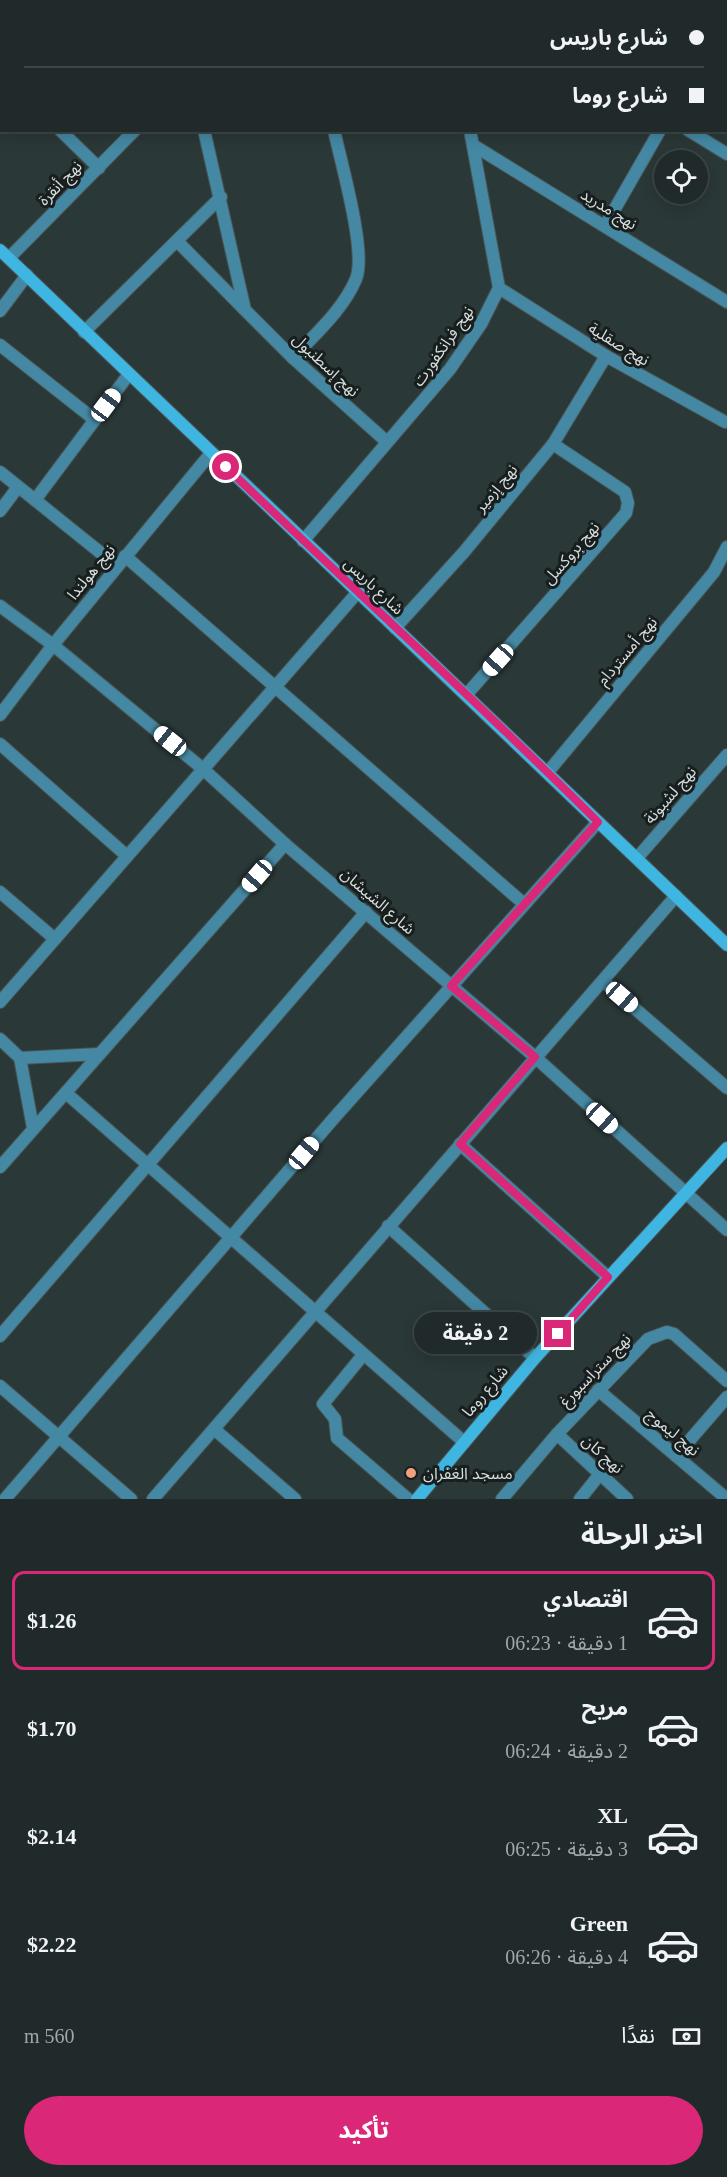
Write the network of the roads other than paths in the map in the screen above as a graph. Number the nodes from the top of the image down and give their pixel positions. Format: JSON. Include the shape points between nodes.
{"nodes":[{"id":1,"x":62,"y":132,"type":"edge"},
{"id":2,"x":133,"y":132,"type":"edge"},
{"id":3,"x":205,"y":132,"type":"edge"},
{"id":4,"x":334,"y":132,"type":"edge"},
{"id":5,"x":470,"y":132,"type":"edge"},
{"id":6,"x":659,"y":132,"type":"edge"},
{"id":7,"x":691,"y":132,"type":"edge"},
{"id":8,"x":473,"y":145,"type":"junction"},
{"id":9,"x":727,"y":154,"type":"edge"},
{"id":10,"x":99,"y":168,"type":"junction"},
{"id":11,"x":221,"y":196,"type":"junction"},
{"id":12,"x":605,"y":226,"type":"junction"},
{"id":13,"x":177,"y":241,"type":"junction"},
{"id":14,"x":5,"y":254,"type":"edge"},
{"id":15,"x":27,"y":275,"type":"junction"},
{"id":16,"x":500,"y":288,"type":"junction"},
{"id":17,"x":727,"y":302,"type":"edge"},
{"id":18,"x":245,"y":310,"type":"junction"},
{"id":19,"x":0,"y":311,"type":"edge"},
{"id":20,"x":84,"y":332,"type":"junction"},
{"id":21,"x":0,"y":345,"type":"edge"},
{"id":22,"x":606,"y":357,"type":"junction"},
{"id":23,"x":293,"y":358,"type":"junction"},
{"id":24,"x":129,"y":374,"type":"junction"},
{"id":25,"x":95,"y":420,"type":"junction"},
{"id":26,"x":726,"y":426,"type":"edge"},
{"id":27,"x":387,"y":442,"type":"junction"},
{"id":28,"x":553,"y":444,"type":"junction"},
{"id":29,"x":211,"y":453,"type":"junction"},
{"id":30,"x":0,"y":472,"type":"edge"},
{"id":31,"x":18,"y":486,"type":"junction"},
{"id":32,"x":35,"y":500,"type":"junction"},
{"id":33,"x":0,"y":511,"type":"edge"},
{"id":34,"x":303,"y":541,"type":"junction"},
{"id":35,"x":727,"y":547,"type":"edge"},
{"id":36,"x":121,"y":561,"type":"junction"},
{"id":37,"x":357,"y":593,"type":"junction"},
{"id":38,"x":0,"y":606,"type":"edge"},
{"id":39,"x":395,"y":628,"type":"junction"},
{"id":40,"x":53,"y":645,"type":"junction"},
{"id":41,"x":276,"y":687,"type":"junction"},
{"id":42,"x":467,"y":694,"type":"junction"},
{"id":43,"x":0,"y":715,"type":"edge"},
{"id":44,"x":0,"y":744,"type":"edge"},
{"id":45,"x":727,"y":755,"type":"edge"},
{"id":46,"x":203,"y":769,"type":"junction"},
{"id":47,"x":548,"y":772,"type":"junction"},
{"id":48,"x":598,"y":822,"type":"junction"},
{"id":49,"x":285,"y":844,"type":"junction"},
{"id":50,"x":127,"y":856,"type":"junction"},
{"id":51,"x":637,"y":858,"type":"junction"},
{"id":52,"x":0,"y":892,"type":"edge"},
{"id":53,"x":676,"y":896,"type":"junction"},
{"id":54,"x":523,"y":903,"type":"junction"},
{"id":55,"x":366,"y":912,"type":"junction"},
{"id":56,"x":55,"y":939,"type":"junction"},
{"id":57,"x":727,"y":945,"type":"edge"},
{"id":58,"x":604,"y":982,"type":"junction"},
{"id":59,"x":451,"y":986,"type":"junction"},
{"id":60,"x":0,"y":1002,"type":"edge"},
{"id":61,"x":0,"y":1039,"type":"edge"},
{"id":62,"x":99,"y":1054,"type":"junction"},
{"id":63,"x":535,"y":1057,"type":"junction"},
{"id":64,"x":20,"y":1058,"type":"junction"},
{"id":65,"x":727,"y":1088,"type":"edge"},
{"id":66,"x":66,"y":1093,"type":"junction"},
{"id":67,"x":33,"y":1128,"type":"junction"},
{"id":68,"x":460,"y":1144,"type":"junction"},
{"id":69,"x":727,"y":1148,"type":"edge"},
{"id":70,"x":0,"y":1167,"type":"edge"},
{"id":71,"x":148,"y":1167,"type":"junction"},
{"id":72,"x":685,"y":1194,"type":"junction"},
{"id":73,"x":388,"y":1226,"type":"junction"},
{"id":74,"x":727,"y":1230,"type":"edge"},
{"id":75,"x":231,"y":1239,"type":"junction"},
{"id":76,"x":608,"y":1277,"type":"junction"},
{"id":77,"x":314,"y":1314,"type":"junction"},
{"id":78,"x":0,"y":1336,"type":"edge"},
{"id":79,"x":363,"y":1355,"type":"junction"},
{"id":80,"x":535,"y":1358,"type":"junction"},
{"id":81,"x":727,"y":1381,"type":"edge"},
{"id":82,"x":0,"y":1386,"type":"edge"},
{"id":83,"x":598,"y":1390,"type":"junction"},
{"id":84,"x":727,"y":1397,"type":"edge"},
{"id":85,"x":214,"y":1429,"type":"junction"},
{"id":86,"x":557,"y":1434,"type":"junction"},
{"id":87,"x":59,"y":1436,"type":"junction"},
{"id":88,"x":464,"y":1442,"type":"junction"},
{"id":89,"x":676,"y":1456,"type":"junction"},
{"id":90,"x":600,"y":1474,"type":"junction"},
{"id":91,"x":5,"y":1499,"type":"edge"},
{"id":92,"x":131,"y":1499,"type":"edge"},
{"id":93,"x":153,"y":1499,"type":"edge"},
{"id":94,"x":295,"y":1499,"type":"edge"},
{"id":95,"x":408,"y":1499,"type":"edge"},
{"id":96,"x":417,"y":1499,"type":"edge"},
{"id":97,"x":502,"y":1499,"type":"edge"},
{"id":98,"x":580,"y":1499,"type":"edge"},
{"id":99,"x":627,"y":1499,"type":"edge"},
{"id":100,"x":727,"y":1499,"type":"edge"}],
"edges":[{"from":1,"to":10,"type":"street"},
{"from":2,"to":10,"type":"street","name":"نهج أنقرة"},
{"from":3,"to":11,"type":"street"},
{"from":4,"to":23,"type":"street","via":[[355,232],[357,277],[346,298]]},
{"from":5,"to":8,"type":"street"},
{"from":6,"to":12,"type":"street"},
{"from":7,"to":9,"type":"street"},
{"from":8,"to":12,"type":"street","name":"نهج مدريد"},
{"from":8,"to":16,"type":"street"},
{"from":10,"to":14,"type":"street","name":"نهج أنقرة"},
{"from":11,"to":13,"type":"street"},
{"from":11,"to":18,"type":"street"},
{"from":12,"to":17,"type":"street","name":"نهج مدريد"},
{"from":13,"to":18,"type":"street","name":"نهج إسطنبول"},
{"from":13,"to":20,"type":"street"},
{"from":14,"to":15,"type":"street","name":"شارع باريس"},
{"from":15,"to":19,"type":"street"},
{"from":15,"to":20,"type":"street","name":"شارع باريس"},
{"from":16,"to":22,"type":"street","name":"نهج صقلية"},
{"from":16,"to":27,"type":"street","name":"نهج فرانكفورت","via":[[450,369]]},
{"from":18,"to":23,"type":"street","name":"نهج إسطنبول"},
{"from":20,"to":24,"type":"street","name":"شارع باريس"},
{"from":21,"to":25,"type":"street"},
{"from":22,"to":26,"type":"street","name":"نهج صقلية"},
{"from":22,"to":28,"type":"street","name":"نهج إزمير"},
{"from":23,"to":27,"type":"street","name":"نهج إسطنبول"},
{"from":24,"to":25,"type":"street"},
{"from":24,"to":29,"type":"street","name":"شارع باريس"},
{"from":25,"to":32,"type":"street"},
{"from":27,"to":34,"type":"street","name":"نهج فرانكفورت"},
{"from":28,"to":39,"type":"street","name":"نهج إزمير"},
{"from":28,"to":42,"type":"street","name":"نهج بروكسل","via":[[625,492],[626,513]]},
{"from":29,"to":34,"type":"street","name":"شارع باريس"},
{"from":29,"to":36,"type":"street","name":"نهج هولندا"},
{"from":30,"to":31,"type":"street"},
{"from":31,"to":32,"type":"street"},
{"from":31,"to":33,"type":"street"},
{"from":32,"to":36,"type":"street"},
{"from":34,"to":37,"type":"street","name":"شارع باريس"},
{"from":35,"to":47,"type":"street","name":"نهج أمستردام","via":[[714,573]]},
{"from":36,"to":40,"type":"street","name":"نهج هولندا"},
{"from":36,"to":41,"type":"street"},
{"from":37,"to":39,"type":"street","name":"شارع باريس"},
{"from":37,"to":41,"type":"street"},
{"from":38,"to":40,"type":"street","name":"شارع الشيشان"},
{"from":39,"to":42,"type":"street","name":"شارع باريس"},
{"from":40,"to":43,"type":"street","name":"نهج هولندا"},
{"from":40,"to":46,"type":"street","name":"شارع الشيشان"},
{"from":41,"to":46,"type":"street"},
{"from":41,"to":54,"type":"street"},
{"from":42,"to":47,"type":"street","name":"شارع باريس"},
{"from":44,"to":50,"type":"street"},
{"from":45,"to":51,"type":"street","name":"نهج لشبونة"},
{"from":46,"to":49,"type":"street","name":"شارع الشيشان"},
{"from":46,"to":50,"type":"street"},
{"from":47,"to":48,"type":"street","name":"شارع باريس"},
{"from":48,"to":51,"type":"street","name":"شارع باريس"},
{"from":48,"to":54,"type":"street"},
{"from":49,"to":55,"type":"street","name":"شارع الشيشان"},
{"from":49,"to":62,"type":"street"},
{"from":50,"to":56,"type":"street"},
{"from":51,"to":53,"type":"street","name":"شارع باريس"},
{"from":52,"to":56,"type":"street"},
{"from":53,"to":57,"type":"street","name":"شارع باريس"},
{"from":53,"to":58,"type":"street"},
{"from":54,"to":59,"type":"street"},
{"from":55,"to":59,"type":"street","name":"شارع الشيشان"},
{"from":55,"to":71,"type":"street"},
{"from":56,"to":60,"type":"street"},
{"from":58,"to":63,"type":"street"},
{"from":58,"to":65,"type":"street"},
{"from":59,"to":63,"type":"street","name":"شارع الشيشان"},
{"from":59,"to":75,"type":"street"},
{"from":61,"to":64,"type":"street"},
{"from":62,"to":64,"type":"street"},
{"from":62,"to":66,"type":"street"},
{"from":63,"to":68,"type":"street"},
{"from":63,"to":72,"type":"street","name":"شارع الشيشان"},
{"from":64,"to":67,"type":"street"},
{"from":66,"to":67,"type":"street"},
{"from":66,"to":71,"type":"street"},
{"from":67,"to":70,"type":"street"},
{"from":68,"to":73,"type":"street"},
{"from":68,"to":76,"type":"street"},
{"from":69,"to":72,"type":"street","name":"شارع روما"},
{"from":71,"to":75,"type":"street"},
{"from":71,"to":78,"type":"street"},
{"from":72,"to":74,"type":"street","name":"شارع الشيشان"},
{"from":72,"to":76,"type":"street","name":"شارع روما"},
{"from":73,"to":77,"type":"street"},
{"from":73,"to":80,"type":"street"},
{"from":75,"to":77,"type":"street"},
{"from":75,"to":87,"type":"street"},
{"from":76,"to":80,"type":"street","name":"شارع روما"},
{"from":77,"to":79,"type":"street"},
{"from":77,"to":85,"type":"street"},
{"from":79,"to":88,"type":"street"},
{"from":79,"to":95,"type":"street","via":[[322,1404],[335,1419],[337,1438]]},
{"from":80,"to":88,"type":"street","name":"شارع روما"},
{"from":81,"to":83,"type":"street","name":"نهج ستراسبورغ","via":[[667,1332],[648,1340]]},
{"from":82,"to":87,"type":"street"},
{"from":83,"to":86,"type":"street","name":"نهج ستراسبورغ"},
{"from":83,"to":89,"type":"street","name":"نهج ليموج"},
{"from":84,"to":89,"type":"street"},
{"from":85,"to":93,"type":"street"},
{"from":85,"to":94,"type":"street"},
{"from":86,"to":90,"type":"street","name":"نهج كان"},
{"from":86,"to":97,"type":"street","name":"نهج ستراسبورغ"},
{"from":87,"to":91,"type":"street"},
{"from":87,"to":92,"type":"street"},
{"from":88,"to":96,"type":"street","name":"شارع روما"},
{"from":89,"to":100,"type":"street","name":"نهج ليموج"},
{"from":90,"to":98,"type":"street"},
{"from":90,"to":99,"type":"street","name":"نهج كان"}]}
